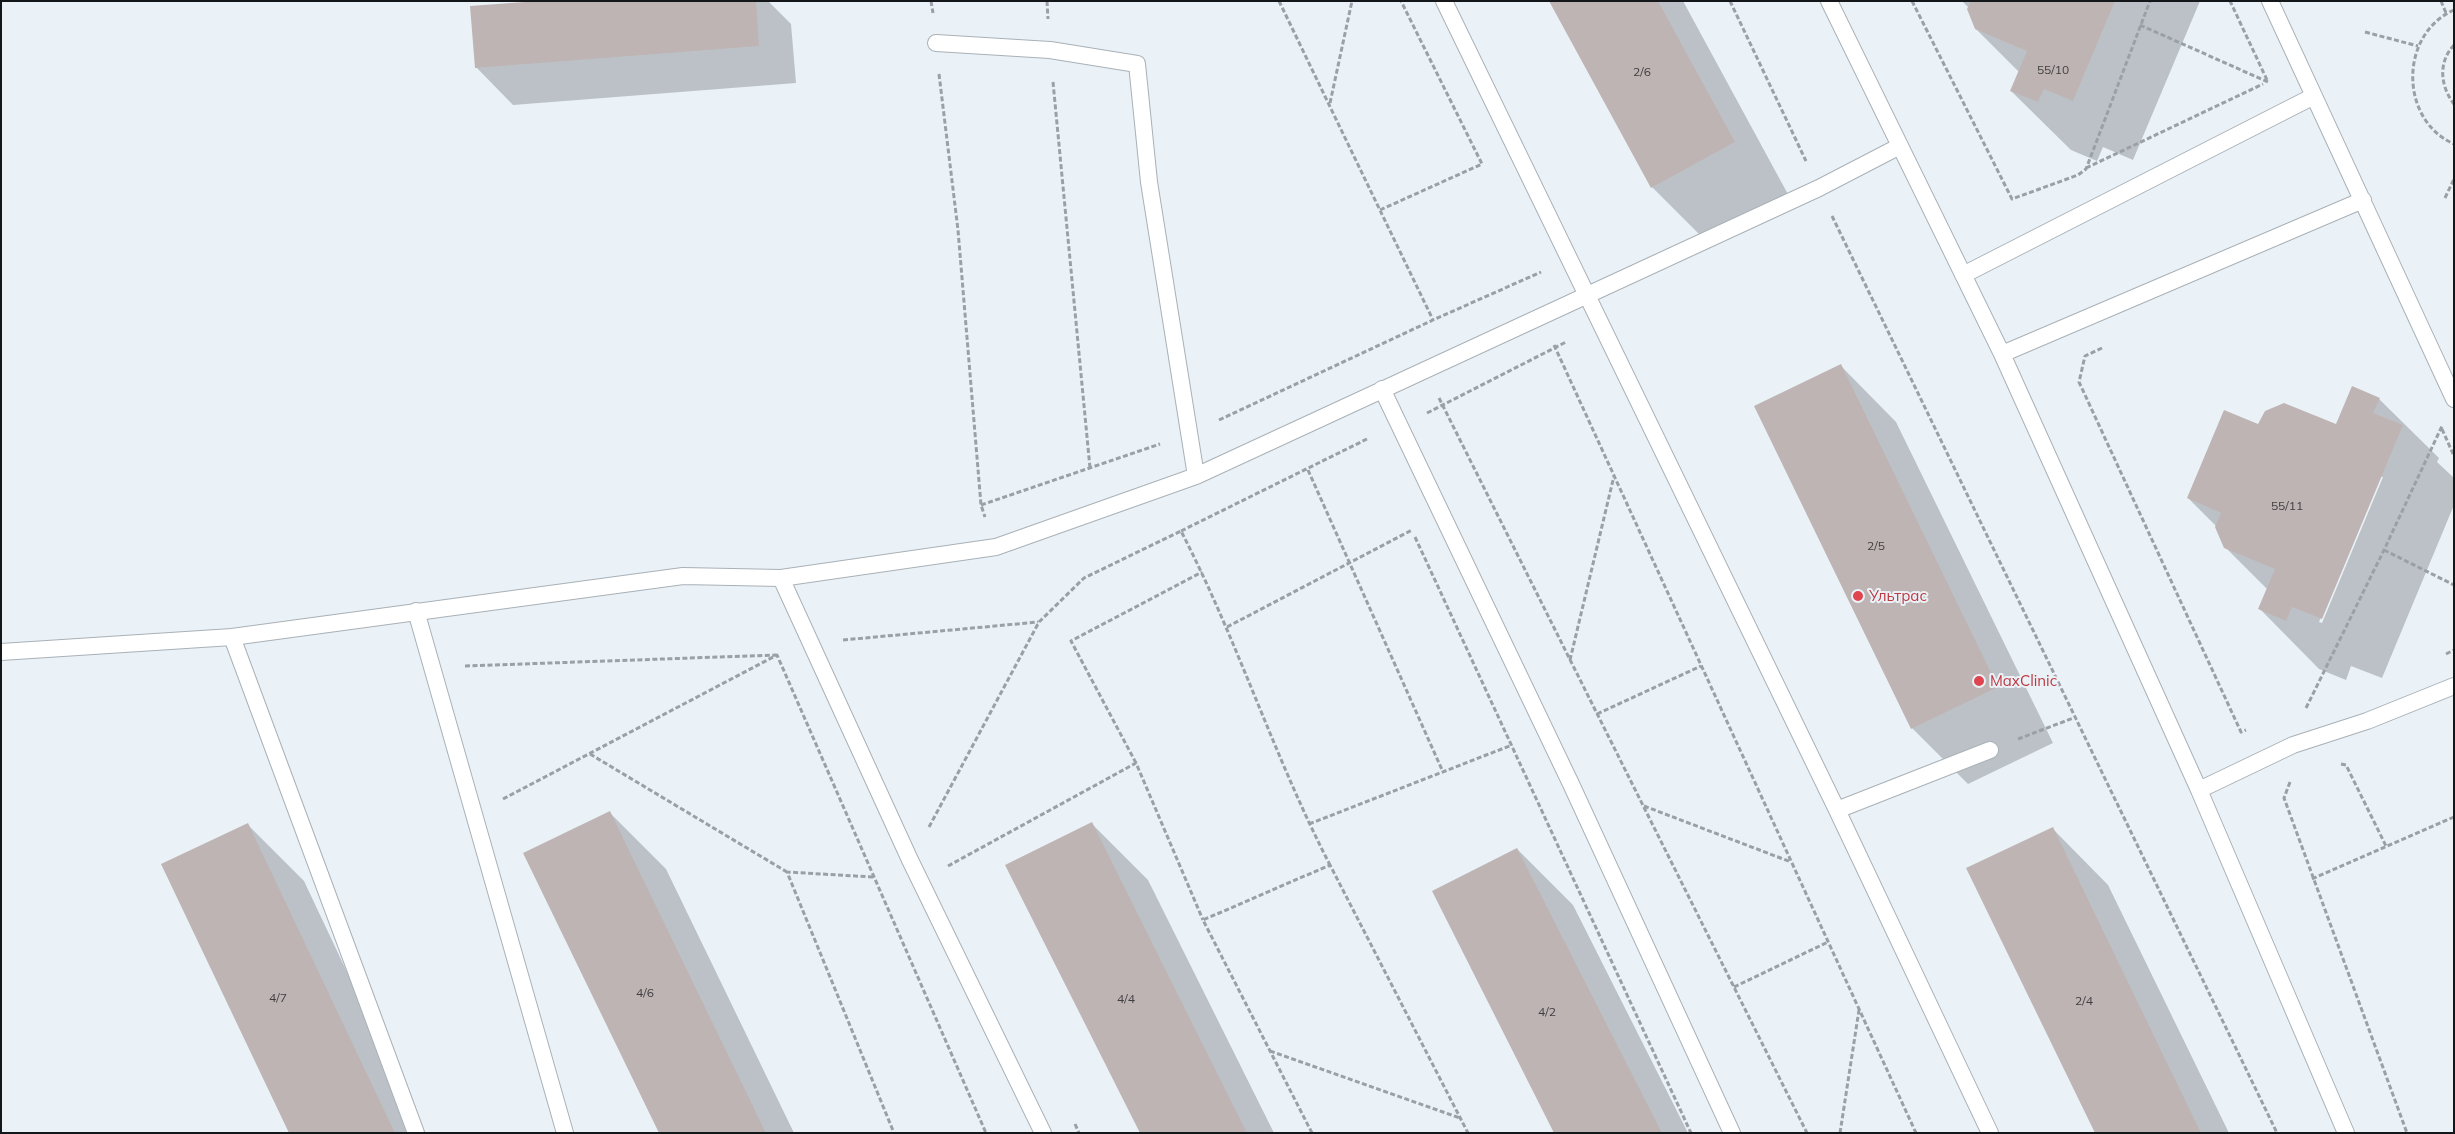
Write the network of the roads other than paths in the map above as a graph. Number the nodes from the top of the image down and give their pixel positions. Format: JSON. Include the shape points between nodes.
{"nodes":[{"id":1,"x":1444,"y":1,"type":"edge"},
{"id":2,"x":1829,"y":1,"type":"edge"},
{"id":3,"x":2270,"y":1,"type":"edge"},
{"id":4,"x":936,"y":43,"type":"road end"},
{"id":5,"x":2314,"y":96,"type":"junction"},
{"id":6,"x":1900,"y":146,"type":"junction"},
{"id":7,"x":2363,"y":200,"type":"junction"},
{"id":8,"x":1963,"y":275,"type":"junction"},
{"id":9,"x":1588,"y":296,"type":"junction"},
{"id":10,"x":2002,"y":354,"type":"junction"},
{"id":11,"x":1382,"y":389,"type":"junction"},
{"id":12,"x":2454,"y":399,"type":"edge"},
{"id":13,"x":1196,"y":476,"type":"junction"},
{"id":14,"x":781,"y":578,"type":"junction"},
{"id":15,"x":416,"y":611,"type":"junction"},
{"id":16,"x":232,"y":637,"type":"junction"},
{"id":17,"x":1,"y":652,"type":"edge"},
{"id":18,"x":2454,"y":686,"type":"edge"},
{"id":19,"x":1990,"y":750,"type":"road end"},
{"id":20,"x":2199,"y":790,"type":"junction"},
{"id":21,"x":1837,"y":810,"type":"junction"},
{"id":22,"x":416,"y":1133,"type":"edge"},
{"id":23,"x":565,"y":1133,"type":"edge"},
{"id":24,"x":1043,"y":1133,"type":"edge"},
{"id":25,"x":1732,"y":1133,"type":"edge"},
{"id":26,"x":1990,"y":1133,"type":"edge"},
{"id":27,"x":2346,"y":1133,"type":"edge"}],
"edges":[{"from":1,"to":9,"type":"lane"},
{"from":2,"to":6,"type":"lane"},
{"from":3,"to":5,"type":"lane"},
{"from":4,"to":13,"type":"lane","via":[[1050,50],[1137,64],[1149,182]]},
{"from":5,"to":7,"type":"lane"},
{"from":5,"to":8,"type":"lane"},
{"from":6,"to":8,"type":"lane"},
{"from":6,"to":9,"type":"lane"},
{"from":7,"to":10,"type":"lane"},
{"from":7,"to":12,"type":"lane"},
{"from":8,"to":10,"type":"lane"},
{"from":9,"to":11,"type":"lane"},
{"from":9,"to":21,"type":"lane"},
{"from":10,"to":20,"type":"lane"},
{"from":11,"to":13,"type":"lane"},
{"from":11,"to":25,"type":"lane","via":[[1571,784]]},
{"from":13,"to":14,"type":"lane","via":[[996,547]]},
{"from":14,"to":15,"type":"lane","via":[[683,576]]},
{"from":14,"to":24,"type":"lane","via":[[910,860]]},
{"from":15,"to":16,"type":"lane"},
{"from":15,"to":23,"type":"lane"},
{"from":16,"to":17,"type":"lane"},
{"from":16,"to":22,"type":"lane"},
{"from":18,"to":20,"type":"lane","via":[[2367,721],[2293,745]]},
{"from":19,"to":21,"type":"lane"},
{"from":20,"to":27,"type":"lane"},
{"from":21,"to":26,"type":"lane"}]}
